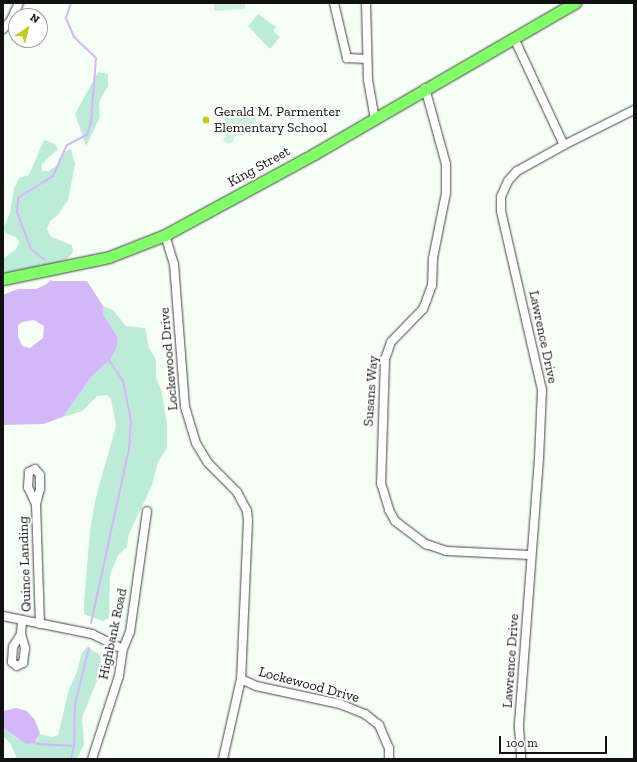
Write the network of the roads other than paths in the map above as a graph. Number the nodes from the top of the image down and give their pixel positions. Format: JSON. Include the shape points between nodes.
{"nodes":[{"id":1,"x":19,"y":3,"type":"edge"},
{"id":2,"x":334,"y":3,"type":"edge"},
{"id":3,"x":366,"y":3,"type":"edge"},
{"id":4,"x":575,"y":3,"type":"edge"},
{"id":5,"x":3,"y":29,"type":"edge"},
{"id":6,"x":514,"y":38,"type":"junction"},
{"id":7,"x":367,"y":59,"type":"junction"},
{"id":8,"x":426,"y":88,"type":"junction"},
{"id":9,"x":634,"y":110,"type":"edge"},
{"id":10,"x":375,"y":118,"type":"junction"},
{"id":11,"x":564,"y":145,"type":"junction"},
{"id":12,"x":165,"y":235,"type":"junction"},
{"id":13,"x":3,"y":280,"type":"edge"},
{"id":14,"x":36,"y":504,"type":"dead end"},
{"id":15,"x":147,"y":511,"type":"dead end"},
{"id":16,"x":531,"y":555,"type":"junction"},
{"id":17,"x":3,"y":616,"type":"edge"},
{"id":18,"x":22,"y":621,"type":"junction"},
{"id":19,"x":40,"y":624,"type":"junction"},
{"id":20,"x":21,"y":634,"type":"dead end"},
{"id":21,"x":123,"y":649,"type":"junction"},
{"id":22,"x":242,"y":679,"type":"junction"},
{"id":23,"x":92,"y":759,"type":"edge"},
{"id":24,"x":223,"y":759,"type":"edge"},
{"id":25,"x":389,"y":759,"type":"edge"},
{"id":26,"x":521,"y":759,"type":"edge"}],
"edges":[{"from":1,"to":5,"type":"street","via":[[11,20]]},
{"from":2,"to":7,"type":"street","via":[[348,58]]},
{"from":3,"to":7,"type":"street"},
{"from":4,"to":6,"type":"main road","name":"King Street"},
{"from":6,"to":8,"type":"main road","name":"King Street"},
{"from":6,"to":11,"type":"street"},
{"from":7,"to":10,"type":"street"},
{"from":8,"to":10,"type":"main road","name":"King Street"},
{"from":8,"to":16,"type":"street","name":"Susans Way","via":[[446,164],[446,193],[433,258],[432,285],[427,299],[423,309],[391,342],[384,359],[381,483],[395,521],[426,544],[446,551]]},
{"from":9,"to":11,"type":"street","name":"Lawrence Drive"},
{"from":10,"to":12,"type":"main road","name":"King Street"},
{"from":11,"to":16,"type":"street","name":"Lawrence Drive","via":[[517,171],[508,181],[501,197],[501,211],[542,390]]},
{"from":12,"to":13,"type":"main road","name":"King Street","via":[[109,256]]},
{"from":12,"to":22,"type":"street","name":"Lockewood Drive","via":[[174,264],[184,407],[193,437],[208,463],[237,492],[247,511],[249,532]]},
{"from":14,"to":19,"type":"street","name":"Quince Landing"},
{"from":15,"to":21,"type":"street","name":"Highbank Road","via":[[131,626]]},
{"from":16,"to":26,"type":"street","name":"Lawrence Drive","via":[[519,727]]},
{"from":17,"to":18,"type":"street"},
{"from":18,"to":19,"type":"street"},
{"from":18,"to":20,"type":"street"},
{"from":19,"to":21,"type":"street","via":[[100,637]]},
{"from":21,"to":23,"type":"street","name":"Highbank Road","via":[[119,676]]},
{"from":22,"to":24,"type":"street","name":"Lockewood Drive"},
{"from":22,"to":25,"type":"street","name":"Lockewood Drive","via":[[256,686],[340,704],[365,714],[379,725],[389,748]]}]}
